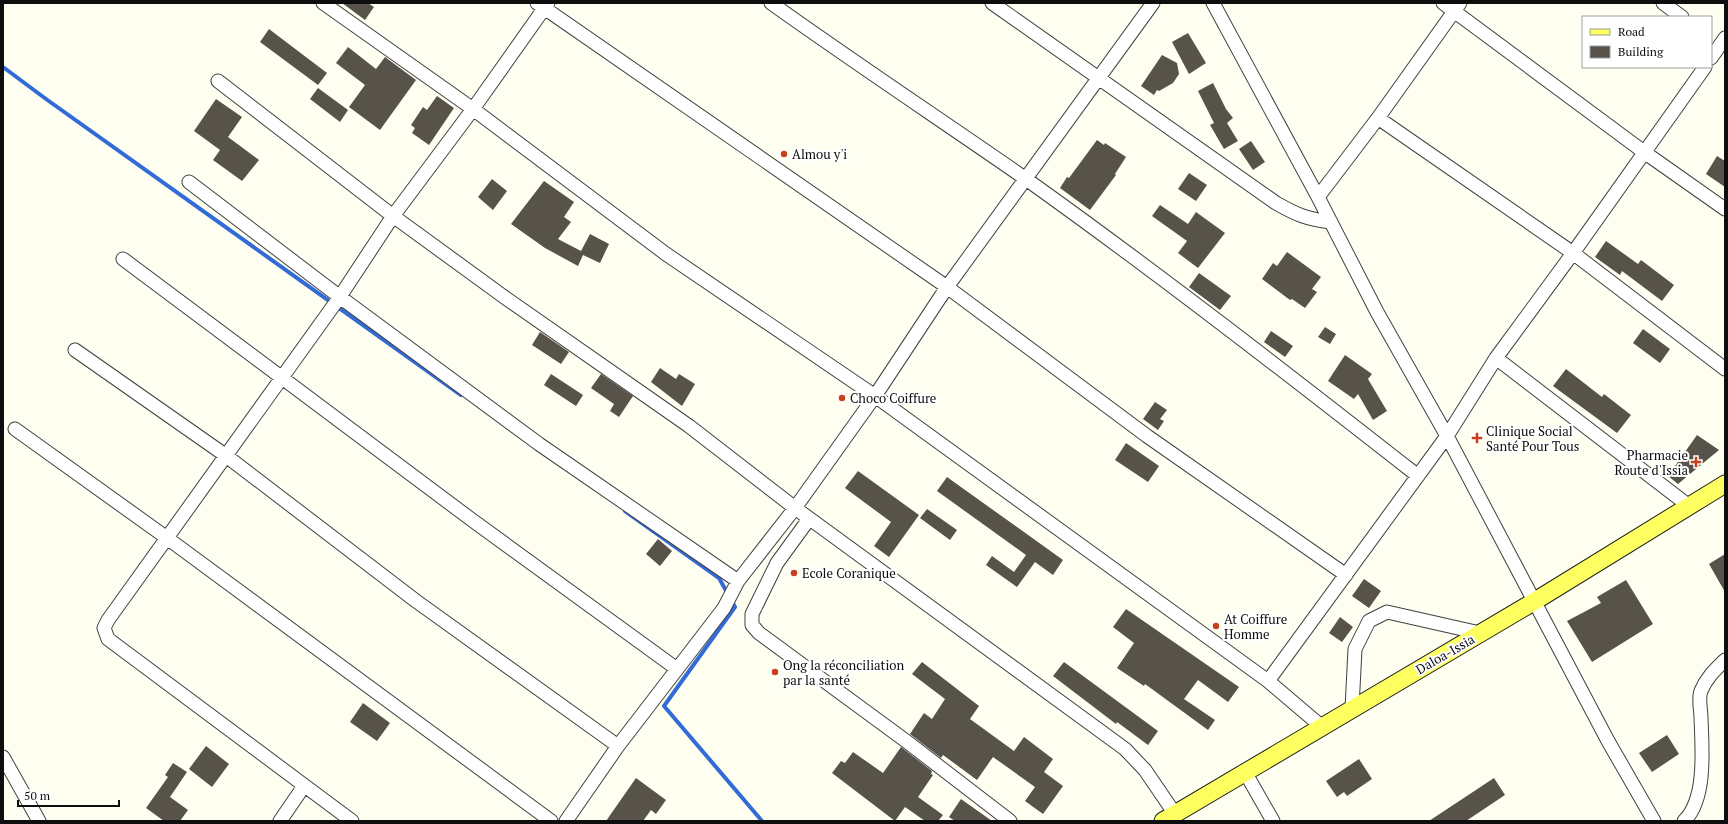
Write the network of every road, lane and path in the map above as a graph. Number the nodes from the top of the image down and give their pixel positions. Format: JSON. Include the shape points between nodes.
{"nodes":[{"id":1,"x":323,"y":3,"type":"edge"},
{"id":2,"x":771,"y":3,"type":"edge"},
{"id":3,"x":992,"y":3,"type":"edge"},
{"id":4,"x":1153,"y":3,"type":"edge"},
{"id":5,"x":1213,"y":3,"type":"edge"},
{"id":6,"x":1443,"y":3,"type":"edge"},
{"id":7,"x":1663,"y":3,"type":"edge"},
{"id":8,"x":543,"y":5,"type":"edge"},
{"id":9,"x":1457,"y":7,"type":"edge"},
{"id":10,"x":1681,"y":16,"type":"edge"},
{"id":11,"x":1720,"y":42,"type":"edge"},
{"id":12,"x":1712,"y":56,"type":"edge"},
{"id":13,"x":1703,"y":68,"type":"edge"},
{"id":14,"x":1098,"y":78,"type":"junction"},
{"id":15,"x":218,"y":81,"type":"dead end"},
{"id":16,"x":473,"y":109,"type":"junction"},
{"id":17,"x":1378,"y":118,"type":"junction"},
{"id":18,"x":1644,"y":152,"type":"junction"},
{"id":19,"x":1026,"y":179,"type":"junction"},
{"id":20,"x":189,"y":182,"type":"dead end"},
{"id":21,"x":1318,"y":197,"type":"junction"},
{"id":22,"x":1725,"y":208,"type":"edge"},
{"id":23,"x":393,"y":216,"type":"junction"},
{"id":24,"x":1331,"y":222,"type":"junction"},
{"id":25,"x":1573,"y":253,"type":"junction"},
{"id":26,"x":123,"y":259,"type":"dead end"},
{"id":27,"x":947,"y":287,"type":"junction"},
{"id":28,"x":340,"y":298,"type":"junction"},
{"id":29,"x":75,"y":350,"type":"dead end"},
{"id":30,"x":1496,"y":358,"type":"junction"},
{"id":31,"x":1725,"y":369,"type":"edge"},
{"id":32,"x":280,"y":378,"type":"junction"},
{"id":33,"x":875,"y":396,"type":"junction"},
{"id":34,"x":15,"y":429,"type":"dead end"},
{"id":35,"x":1447,"y":436,"type":"junction"},
{"id":36,"x":225,"y":454,"type":"junction"},
{"id":37,"x":1418,"y":476,"type":"junction"},
{"id":38,"x":1725,"y":484,"type":"edge"},
{"id":39,"x":1689,"y":506,"type":"junction"},
{"id":40,"x":795,"y":508,"type":"junction"},
{"id":41,"x":809,"y":519,"type":"junction"},
{"id":42,"x":167,"y":538,"type":"junction"},
{"id":43,"x":1346,"y":575,"type":"junction"},
{"id":44,"x":736,"y":585,"type":"junction"},
{"id":45,"x":1535,"y":601,"type":"junction"},
{"id":46,"x":1480,"y":633,"type":"junction"},
{"id":47,"x":1725,"y":660,"type":"edge"},
{"id":48,"x":677,"y":668,"type":"junction"},
{"id":49,"x":1268,"y":682,"type":"junction"},
{"id":50,"x":1352,"y":708,"type":"junction"},
{"id":51,"x":1321,"y":726,"type":"junction"},
{"id":52,"x":618,"y":746,"type":"junction"},
{"id":53,"x":3,"y":757,"type":"edge"},
{"id":54,"x":1245,"y":772,"type":"junction"},
{"id":55,"x":304,"y":786,"type":"junction"},
{"id":56,"x":1169,"y":818,"type":"edge"},
{"id":57,"x":39,"y":821,"type":"edge"},
{"id":58,"x":280,"y":821,"type":"edge"},
{"id":59,"x":352,"y":821,"type":"edge"},
{"id":60,"x":551,"y":821,"type":"edge"},
{"id":61,"x":566,"y":821,"type":"edge"},
{"id":62,"x":1010,"y":821,"type":"edge"},
{"id":63,"x":1273,"y":821,"type":"edge"},
{"id":64,"x":1654,"y":821,"type":"edge"},
{"id":65,"x":1684,"y":821,"type":"edge"}],
"edges":[{"from":1,"to":16,"type":"street"},
{"from":2,"to":19,"type":"street"},
{"from":3,"to":14,"type":"street"},
{"from":4,"to":14,"type":"street"},
{"from":5,"to":21,"type":"street"},
{"from":6,"to":9,"type":"street"},
{"from":7,"to":10,"type":"street"},
{"from":8,"to":16,"type":"street"},
{"from":8,"to":27,"type":"street"},
{"from":9,"to":17,"type":"street"},
{"from":9,"to":18,"type":"street"},
{"from":11,"to":12,"type":"street"},
{"from":13,"to":18,"type":"street"},
{"from":14,"to":19,"type":"street"},
{"from":14,"to":24,"type":"street","via":[[1293,213],[1309,220]]},
{"from":15,"to":23,"type":"street"},
{"from":16,"to":23,"type":"street"},
{"from":16,"to":33,"type":"street","via":[[666,254]]},
{"from":17,"to":21,"type":"street"},
{"from":17,"to":25,"type":"street"},
{"from":18,"to":22,"type":"street"},
{"from":18,"to":25,"type":"street"},
{"from":19,"to":27,"type":"street"},
{"from":19,"to":37,"type":"street","via":[[1237,335]]},
{"from":20,"to":28,"type":"street"},
{"from":21,"to":24,"type":"street"},
{"from":23,"to":28,"type":"street"},
{"from":23,"to":40,"type":"street","via":[[689,426]]},
{"from":24,"to":35,"type":"street","via":[[1377,312]]},
{"from":25,"to":30,"type":"street"},
{"from":25,"to":31,"type":"street"},
{"from":26,"to":32,"type":"street"},
{"from":27,"to":33,"type":"street"},
{"from":27,"to":43,"type":"street","via":[[1147,436]]},
{"from":28,"to":32,"type":"street"},
{"from":28,"to":44,"type":"street"},
{"from":29,"to":36,"type":"street"},
{"from":30,"to":35,"type":"street"},
{"from":30,"to":39,"type":"street"},
{"from":32,"to":36,"type":"street"},
{"from":32,"to":48,"type":"street"},
{"from":33,"to":40,"type":"street"},
{"from":33,"to":49,"type":"street"},
{"from":34,"to":42,"type":"street"},
{"from":35,"to":37,"type":"street"},
{"from":35,"to":45,"type":"street"},
{"from":36,"to":42,"type":"street"},
{"from":36,"to":52,"type":"street","via":[[416,601]]},
{"from":37,"to":43,"type":"street"},
{"from":38,"to":39,"type":"main road","name":"Daloa-Issia"},
{"from":39,"to":45,"type":"main road","name":"Daloa-Issia"},
{"from":40,"to":41,"type":"street"},
{"from":40,"to":44,"type":"street"},
{"from":41,"to":56,"type":"street","via":[[1125,749],[1144,770]]},
{"from":41,"to":62,"type":"street","via":[[777,563],[752,614],[752,625],[759,633]]},
{"from":42,"to":55,"type":"street","via":[[108,620],[104,628],[108,639]]},
{"from":42,"to":60,"type":"street"},
{"from":43,"to":49,"type":"street"},
{"from":44,"to":48,"type":"street","via":[[725,606]]},
{"from":45,"to":46,"type":"main road","name":"Daloa-Issia"},
{"from":45,"to":64,"type":"street"},
{"from":46,"to":50,"type":"main road","name":"Daloa-Issia"},
{"from":46,"to":50,"type":"street","via":[[1387,612],[1369,621],[1355,649]]},
{"from":47,"to":65,"type":"street","via":[[1709,676],[1700,692],[1703,759],[1698,795],[1690,816]]},
{"from":48,"to":52,"type":"street"},
{"from":49,"to":51,"type":"street"},
{"from":50,"to":51,"type":"main road","name":"Daloa-Issia"},
{"from":51,"to":54,"type":"main road","name":"Daloa-Issia"},
{"from":52,"to":61,"type":"street"},
{"from":53,"to":57,"type":"street"},
{"from":54,"to":56,"type":"main road","name":"Daloa-Issia"},
{"from":54,"to":63,"type":"street"},
{"from":55,"to":58,"type":"street"},
{"from":55,"to":59,"type":"street"}]}
